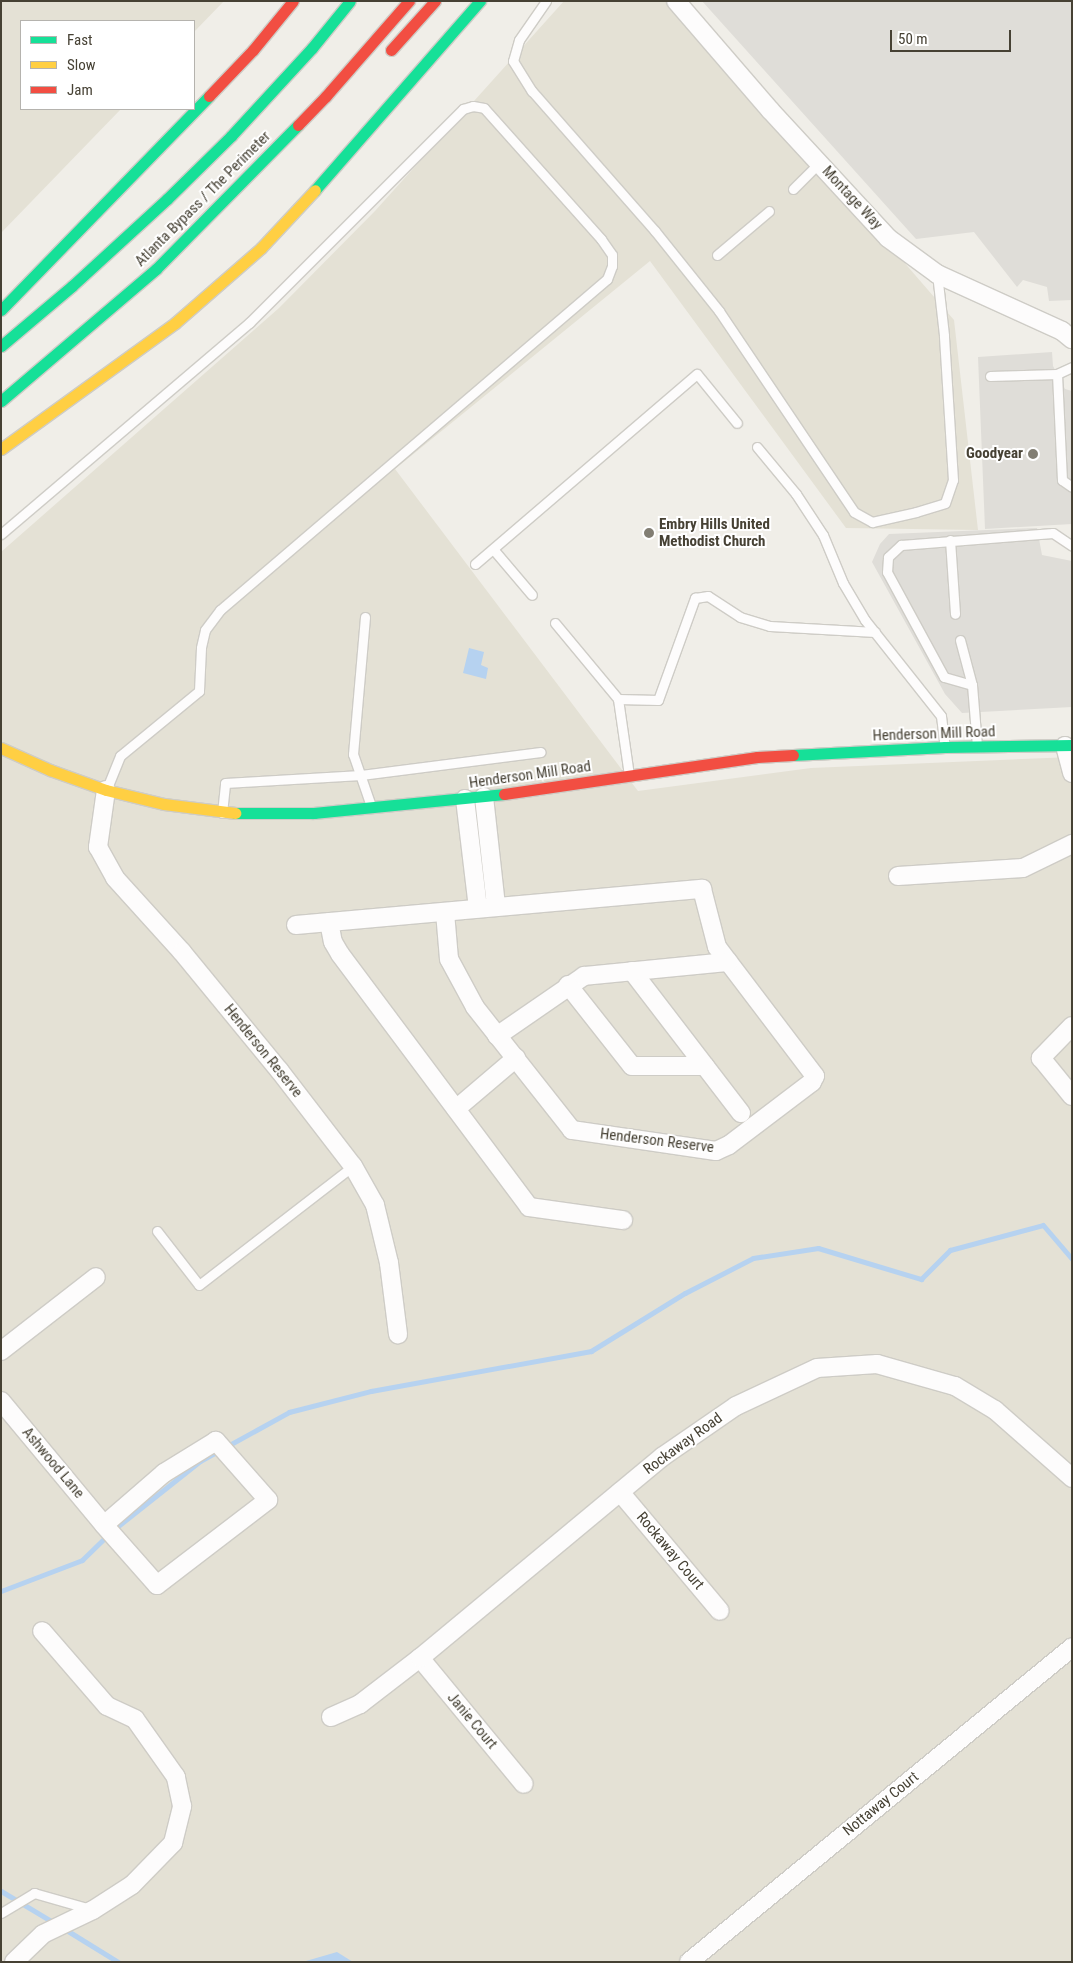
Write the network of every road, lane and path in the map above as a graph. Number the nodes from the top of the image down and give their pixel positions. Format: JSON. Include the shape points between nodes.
{"nodes":[{"id":1,"x":293,"y":1,"type":"edge"},
{"id":2,"x":350,"y":1,"type":"edge"},
{"id":3,"x":409,"y":1,"type":"edge"},
{"id":4,"x":435,"y":1,"type":"edge"},
{"id":5,"x":480,"y":1,"type":"edge"},
{"id":6,"x":546,"y":1,"type":"edge"},
{"id":7,"x":676,"y":1,"type":"edge"},
{"id":8,"x":381,"y":60,"type":"dead end"},
{"id":9,"x":819,"y":163,"type":"junction"},
{"id":10,"x":254,"y":187,"type":"dead end"},
{"id":11,"x":793,"y":189,"type":"dead end"},
{"id":12,"x":769,"y":211,"type":"dead end"},
{"id":13,"x":717,"y":255,"type":"dead end"},
{"id":14,"x":156,"y":269,"type":"junction"},
{"id":15,"x":937,"y":274,"type":"junction"},
{"id":16,"x":1,"y":310,"type":"edge"},
{"id":17,"x":1072,"y":339,"type":"edge"},
{"id":18,"x":1,"y":346,"type":"edge"},
{"id":19,"x":1072,"y":367,"type":"edge"},
{"id":20,"x":1057,"y":374,"type":"junction"},
{"id":21,"x":990,"y":376,"type":"dead end"},
{"id":22,"x":1,"y":401,"type":"edge"},
{"id":23,"x":737,"y":423,"type":"dead end"},
{"id":24,"x":757,"y":447,"type":"dead end"},
{"id":25,"x":1,"y":449,"type":"edge"},
{"id":26,"x":1072,"y":487,"type":"edge"},
{"id":27,"x":1,"y":534,"type":"edge"},
{"id":28,"x":950,"y":540,"type":"junction"},
{"id":29,"x":1072,"y":546,"type":"edge"},
{"id":30,"x":493,"y":549,"type":"junction"},
{"id":31,"x":475,"y":564,"type":"dead end"},
{"id":32,"x":532,"y":595,"type":"dead end"},
{"id":33,"x":955,"y":614,"type":"dead end"},
{"id":34,"x":365,"y":618,"type":"dead end"},
{"id":35,"x":555,"y":623,"type":"dead end"},
{"id":36,"x":875,"y":632,"type":"junction"},
{"id":37,"x":960,"y":640,"type":"dead end"},
{"id":38,"x":972,"y":685,"type":"junction"},
{"id":39,"x":618,"y":700,"type":"junction"},
{"id":40,"x":977,"y":746,"type":"junction"},
{"id":41,"x":1068,"y":746,"type":"edge"},
{"id":42,"x":945,"y":747,"type":"junction"},
{"id":43,"x":1,"y":748,"type":"edge"},
{"id":44,"x":541,"y":752,"type":"dead end"},
{"id":45,"x":1072,"y":773,"type":"edge"},
{"id":46,"x":361,"y":775,"type":"junction"},
{"id":47,"x":629,"y":775,"type":"junction"},
{"id":48,"x":106,"y":790,"type":"junction"},
{"id":49,"x":484,"y":797,"type":"junction"},
{"id":50,"x":465,"y":799,"type":"junction"},
{"id":51,"x":371,"y":809,"type":"junction"},
{"id":52,"x":222,"y":813,"type":"junction"},
{"id":53,"x":488,"y":842,"type":"junction"},
{"id":54,"x":470,"y":844,"type":"junction"},
{"id":55,"x":1072,"y":844,"type":"edge"},
{"id":56,"x":898,"y":876,"type":"dead end"},
{"id":57,"x":496,"y":906,"type":"junction"},
{"id":58,"x":478,"y":908,"type":"junction"},
{"id":59,"x":446,"y":912,"type":"junction"},
{"id":60,"x":329,"y":922,"type":"junction"},
{"id":61,"x":296,"y":925,"type":"dead end"},
{"id":62,"x":728,"y":962,"type":"junction"},
{"id":63,"x":632,"y":971,"type":"junction"},
{"id":64,"x":568,"y":985,"type":"junction"},
{"id":65,"x":1072,"y":1026,"type":"edge"},
{"id":66,"x":497,"y":1036,"type":"junction"},
{"id":67,"x":516,"y":1058,"type":"junction"},
{"id":68,"x":705,"y":1066,"type":"junction"},
{"id":69,"x":1072,"y":1096,"type":"edge"},
{"id":70,"x":456,"y":1109,"type":"junction"},
{"id":71,"x":741,"y":1113,"type":"dead end"},
{"id":72,"x":352,"y":1166,"type":"junction"},
{"id":73,"x":623,"y":1220,"type":"dead end"},
{"id":74,"x":157,"y":1231,"type":"dead end"},
{"id":75,"x":96,"y":1277,"type":"dead end"},
{"id":76,"x":398,"y":1334,"type":"dead end"},
{"id":77,"x":1,"y":1351,"type":"edge"},
{"id":78,"x":1,"y":1401,"type":"edge"},
{"id":79,"x":1072,"y":1478,"type":"edge"},
{"id":80,"x":620,"y":1492,"type":"junction"},
{"id":81,"x":104,"y":1526,"type":"junction"},
{"id":82,"x":720,"y":1610,"type":"dead end"},
{"id":83,"x":42,"y":1631,"type":"dead end"},
{"id":84,"x":1072,"y":1647,"type":"edge"},
{"id":85,"x":420,"y":1658,"type":"junction"},
{"id":86,"x":331,"y":1717,"type":"dead end"},
{"id":87,"x":524,"y":1784,"type":"dead end"},
{"id":88,"x":93,"y":1910,"type":"junction"},
{"id":89,"x":1,"y":1914,"type":"edge"},
{"id":90,"x":14,"y":1962,"type":"edge"},
{"id":91,"x":689,"y":1962,"type":"edge"}],
"edges":[{"from":1,"to":16,"type":"main road","via":[[253,50]]},
{"from":2,"to":18,"type":"main road","name":"Atlanta Bypass / The Perimeter","via":[[312,48],[231,136],[153,212]]},
{"from":3,"to":14,"type":"main road","name":"Atlanta Bypass / The Perimeter","via":[[326,96]]},
{"from":4,"to":8,"type":"main road"},
{"from":5,"to":25,"type":"main road","via":[[349,153],[261,248],[175,323]]},
{"from":6,"to":15,"type":"lane","via":[[519,40],[513,61],[532,90],[655,231],[719,311],[854,512],[872,522],[945,503],[953,480]]},
{"from":7,"to":9,"type":"street","name":"Montage Way"},
{"from":9,"to":11,"type":"lane"},
{"from":9,"to":15,"type":"street","name":"Montage Way","via":[[888,238]]},
{"from":10,"to":14,"type":"main road"},
{"from":12,"to":13,"type":"lane"},
{"from":14,"to":22,"type":"main road","name":"Atlanta Bypass / The Perimeter"},
{"from":15,"to":17,"type":"street","name":"Montage Way","via":[[1062,331]]},
{"from":19,"to":20,"type":"lane"},
{"from":20,"to":21,"type":"lane"},
{"from":20,"to":26,"type":"lane","via":[[1062,480]]},
{"from":23,"to":30,"type":"lane","via":[[697,374]]},
{"from":24,"to":36,"type":"lane","via":[[796,494],[823,535],[843,583]]},
{"from":27,"to":48,"type":"lane","via":[[249,322],[462,108],[484,108],[612,255],[607,279],[220,610],[205,630],[199,691],[120,756]]},
{"from":28,"to":29,"type":"lane","via":[[1052,533]]},
{"from":28,"to":33,"type":"lane"},
{"from":28,"to":38,"type":"lane","via":[[901,545],[888,557],[887,572],[944,677]]},
{"from":30,"to":31,"type":"lane"},
{"from":30,"to":32,"type":"lane"},
{"from":34,"to":46,"type":"lane","via":[[353,754]]},
{"from":35,"to":39,"type":"lane"},
{"from":36,"to":39,"type":"lane","via":[[770,626],[740,617],[708,596],[694,598],[658,700]]},
{"from":36,"to":42,"type":"lane","via":[[941,716]]},
{"from":37,"to":38,"type":"lane"},
{"from":38,"to":40,"type":"lane"},
{"from":39,"to":47,"type":"lane"},
{"from":40,"to":41,"type":"main road","name":"Henderson Mill Road"},
{"from":40,"to":42,"type":"main road","name":"Henderson Mill Road"},
{"from":41,"to":45,"type":"street"},
{"from":42,"to":47,"type":"main road","name":"Henderson Mill Road","via":[[757,757]]},
{"from":43,"to":48,"type":"main road","name":"Henderson Mill Road"},
{"from":44,"to":46,"type":"lane"},
{"from":46,"to":51,"type":"lane"},
{"from":46,"to":52,"type":"lane","via":[[225,782]]},
{"from":47,"to":49,"type":"main road","name":"Henderson Mill Road"},
{"from":48,"to":52,"type":"main road","name":"Henderson Mill Road"},
{"from":48,"to":72,"type":"street","name":"Henderson Reserve","via":[[98,847],[115,878],[182,952]]},
{"from":49,"to":50,"type":"main road","name":"Henderson Mill Road"},
{"from":49,"to":53,"type":"street"},
{"from":50,"to":51,"type":"main road","name":"Henderson Mill Road"},
{"from":50,"to":54,"type":"street"},
{"from":51,"to":52,"type":"main road","name":"Henderson Mill Road"},
{"from":53,"to":54,"type":"street"},
{"from":53,"to":57,"type":"street"},
{"from":54,"to":58,"type":"street"},
{"from":55,"to":56,"type":"street","via":[[1022,868]]},
{"from":57,"to":58,"type":"street","name":"Henderson Reserve"},
{"from":57,"to":62,"type":"street","name":"Henderson Reserve","via":[[702,889],[716,947]]},
{"from":58,"to":59,"type":"street","name":"Henderson Reserve"},
{"from":59,"to":60,"type":"street","name":"Henderson Reserve"},
{"from":59,"to":66,"type":"street","name":"Henderson Reserve","via":[[449,959],[475,1007]]},
{"from":60,"to":61,"type":"street","name":"Henderson Reserve"},
{"from":60,"to":70,"type":"street","via":[[333,942],[340,954]]},
{"from":62,"to":63,"type":"street"},
{"from":62,"to":67,"type":"street","name":"Henderson Reserve","via":[[814,1076],[812,1082],[716,1151],[572,1130]]},
{"from":63,"to":64,"type":"street","via":[[584,976]]},
{"from":63,"to":68,"type":"street"},
{"from":64,"to":66,"type":"street"},
{"from":64,"to":68,"type":"street","via":[[632,1066]]},
{"from":65,"to":69,"type":"street","via":[[1041,1058]]},
{"from":66,"to":67,"type":"street","name":"Henderson Reserve"},
{"from":67,"to":70,"type":"street"},
{"from":68,"to":71,"type":"street"},
{"from":70,"to":73,"type":"street","via":[[529,1207]]},
{"from":72,"to":74,"type":"lane","via":[[199,1285]]},
{"from":72,"to":76,"type":"street","name":"Henderson Reserve","via":[[375,1205],[389,1263]]},
{"from":75,"to":77,"type":"street"},
{"from":78,"to":81,"type":"street","name":"Ashwood Lane"},
{"from":79,"to":80,"type":"street","name":"Rockaway Road","via":[[995,1410],[955,1386],[877,1364],[817,1368],[736,1406],[662,1457]]},
{"from":80,"to":82,"type":"street","name":"Rockaway Court"},
{"from":80,"to":85,"type":"street","name":"Rockaway Road"},
{"from":81,"to":81,"type":"street","name":"Ashwood Lane","via":[[157,1585],[268,1500],[216,1441],[164,1473]]},
{"from":83,"to":88,"type":"street","via":[[107,1706],[135,1719],[176,1777],[182,1806],[173,1844],[132,1885]]},
{"from":84,"to":91,"type":"street","name":"Nottaway Court"},
{"from":85,"to":86,"type":"street","name":"Rockaway Road","via":[[360,1704]]},
{"from":85,"to":87,"type":"street","name":"Janie Court"},
{"from":88,"to":89,"type":"lane","via":[[34,1894]]},
{"from":88,"to":90,"type":"street","via":[[43,1934]]}]}
